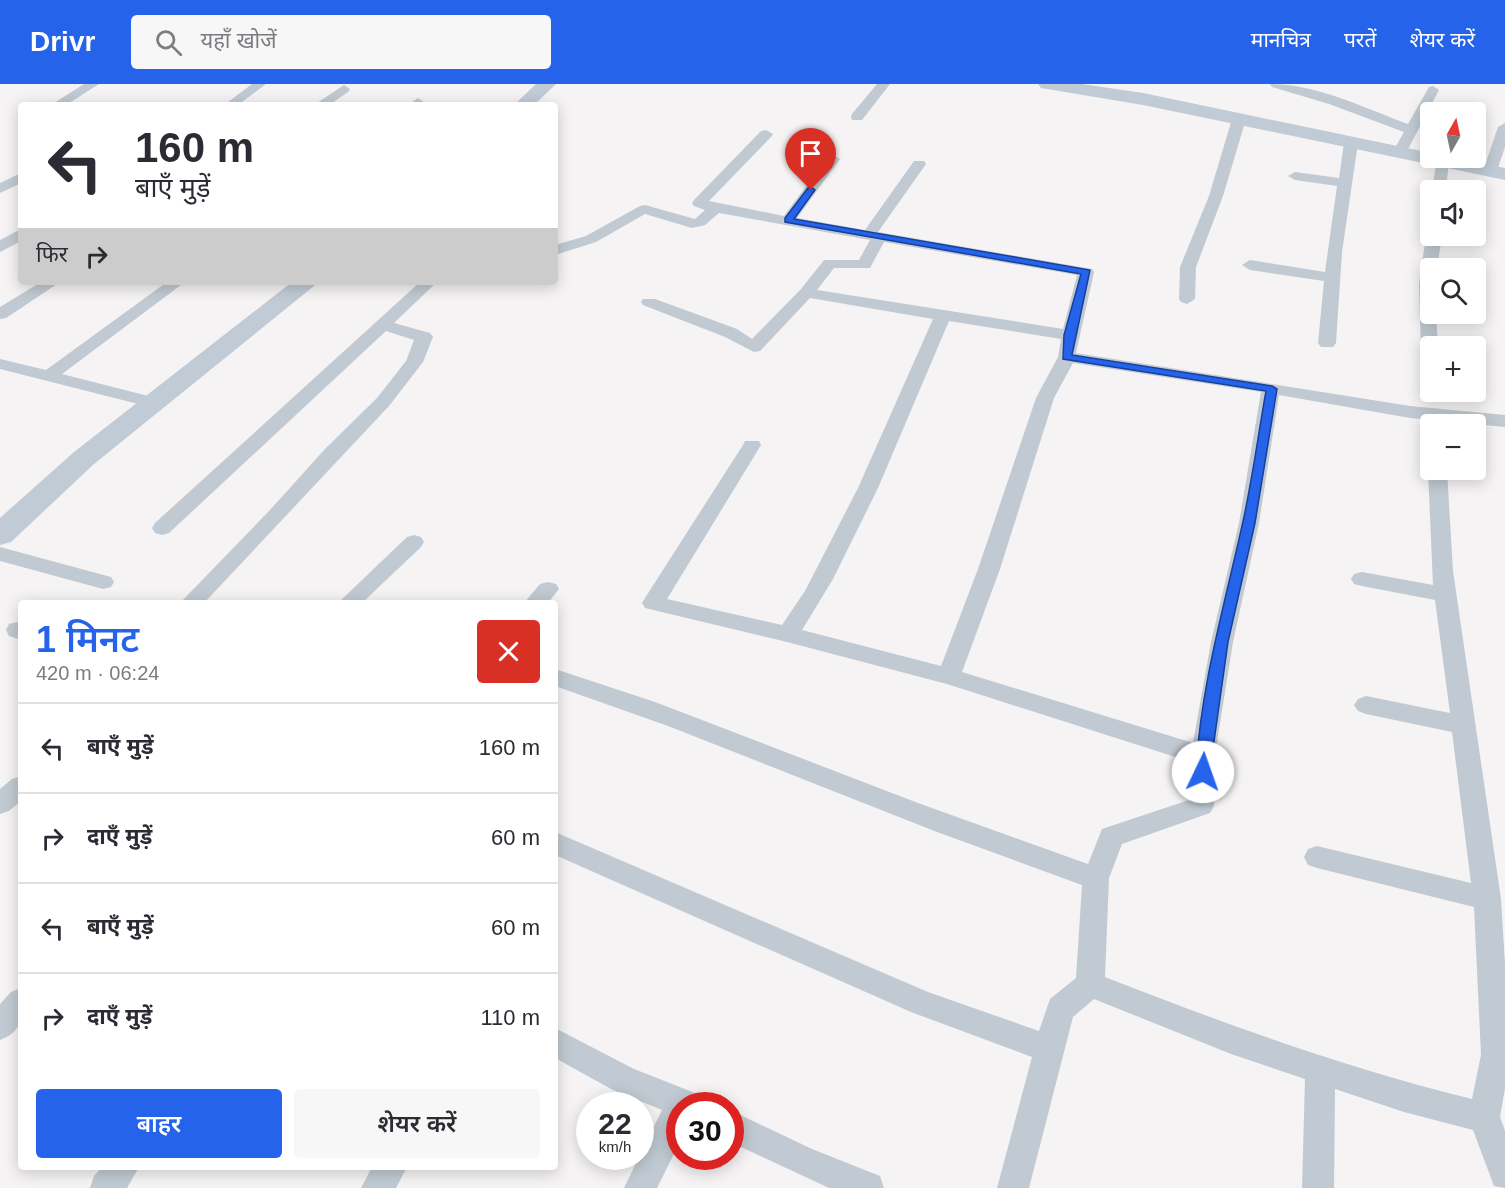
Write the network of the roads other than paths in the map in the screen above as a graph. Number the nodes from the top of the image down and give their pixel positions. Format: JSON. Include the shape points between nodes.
{"nodes":[{"id":1,"x":93,"y":84,"type":"edge"},
{"id":2,"x":260,"y":84,"type":"edge"},
{"id":3,"x":547,"y":84,"type":"edge"},
{"id":4,"x":884,"y":84,"type":"edge"},
{"id":5,"x":1047,"y":84,"type":"edge"},
{"id":6,"x":1276,"y":84,"type":"edge"},
{"id":7,"x":344,"y":89,"type":"dead end"},
{"id":8,"x":1432,"y":90,"type":"dead end"},
{"id":9,"x":62,"y":102,"type":"edge"},
{"id":10,"x":234,"y":102,"type":"edge"},
{"id":11,"x":324,"y":102,"type":"edge"},
{"id":12,"x":526,"y":102,"type":"edge"},
{"id":13,"x":857,"y":117,"type":"dead end"},
{"id":14,"x":1239,"y":119,"type":"junction"},
{"id":15,"x":1505,"y":127,"type":"edge"},
{"id":16,"x":1411,"y":130,"type":"junction"},
{"id":17,"x":766,"y":134,"type":"dead end"},
{"id":18,"x":1351,"y":143,"type":"junction"},
{"id":19,"x":1399,"y":153,"type":"junction"},
{"id":20,"x":1420,"y":157,"type":"edge"},
{"id":21,"x":833,"y":159,"type":"dead end"},
{"id":22,"x":919,"y":164,"type":"dead end"},
{"id":23,"x":1474,"y":168,"type":"edge"},
{"id":24,"x":1497,"y":173,"type":"edge"},
{"id":25,"x":1295,"y":176,"type":"dead end"},
{"id":26,"x":18,"y":179,"type":"edge"},
{"id":27,"x":1344,"y":183,"type":"junction"},
{"id":28,"x":0,"y":189,"type":"edge"},
{"id":29,"x":716,"y":208,"type":"junction"},
{"id":30,"x":788,"y":220,"type":"junction"},
{"id":31,"x":18,"y":236,"type":"edge"},
{"id":32,"x":874,"y":236,"type":"junction"},
{"id":33,"x":1433,"y":246,"type":"edge"},
{"id":34,"x":0,"y":247,"type":"edge"},
{"id":35,"x":558,"y":249,"type":"edge"},
{"id":36,"x":1250,"y":265,"type":"dead end"},
{"id":37,"x":1332,"y":278,"type":"junction"},
{"id":38,"x":47,"y":285,"type":"edge"},
{"id":39,"x":173,"y":285,"type":"edge"},
{"id":40,"x":304,"y":285,"type":"edge"},
{"id":41,"x":426,"y":285,"type":"edge"},
{"id":42,"x":807,"y":292,"type":"junction"},
{"id":43,"x":1187,"y":299,"type":"dead end"},
{"id":44,"x":648,"y":302,"type":"dead end"},
{"id":45,"x":0,"y":314,"type":"edge"},
{"id":46,"x":943,"y":315,"type":"junction"},
{"id":47,"x":383,"y":325,"type":"junction"},
{"id":48,"x":1070,"y":335,"type":"junction"},
{"id":49,"x":1429,"y":336,"type":"edge"},
{"id":50,"x":1327,"y":343,"type":"dead end"},
{"id":51,"x":1067,"y":357,"type":"junction"},
{"id":52,"x":0,"y":364,"type":"edge"},
{"id":53,"x":49,"y":376,"type":"junction"},
{"id":54,"x":1272,"y":389,"type":"junction"},
{"id":55,"x":154,"y":403,"type":"junction"},
{"id":56,"x":1420,"y":417,"type":"edge"},
{"id":57,"x":1486,"y":420,"type":"edge"},
{"id":58,"x":1505,"y":421,"type":"edge"},
{"id":59,"x":752,"y":445,"type":"dead end"},
{"id":60,"x":1438,"y":480,"type":"edge"},
{"id":61,"x":162,"y":528,"type":"dead end"},
{"id":62,"x":0,"y":536,"type":"edge"},
{"id":63,"x":414,"y":542,"type":"dead end"},
{"id":64,"x":0,"y":554,"type":"edge"},
{"id":65,"x":1362,"y":579,"type":"dead end"},
{"id":66,"x":103,"y":582,"type":"dead end"},
{"id":67,"x":1447,"y":595,"type":"junction"},
{"id":68,"x":194,"y":600,"type":"edge"},
{"id":69,"x":352,"y":600,"type":"edge"},
{"id":70,"x":787,"y":634,"type":"junction"},
{"id":71,"x":949,"y":676,"type":"junction"},
{"id":72,"x":558,"y":678,"type":"edge"},
{"id":73,"x":1366,"y":705,"type":"dead end"},
{"id":74,"x":1464,"y":725,"type":"junction"},
{"id":75,"x":1204,"y":756,"type":"junction"},
{"id":76,"x":18,"y":789,"type":"edge"},
{"id":77,"x":0,"y":804,"type":"edge"},
{"id":78,"x":558,"y":844,"type":"edge"},
{"id":79,"x":1317,"y":857,"type":"dead end"},
{"id":80,"x":1096,"y":878,"type":"junction"},
{"id":81,"x":1487,"y":899,"type":"junction"},
{"id":82,"x":1090,"y":984,"type":"junction"},
{"id":83,"x":18,"y":1005,"type":"edge"},
{"id":84,"x":0,"y":1026,"type":"edge"},
{"id":85,"x":558,"y":1044,"type":"edge"},
{"id":86,"x":1049,"y":1049,"type":"junction"},
{"id":87,"x":1320,"y":1069,"type":"junction"},
{"id":88,"x":666,"y":1098,"type":"edge"},
{"id":89,"x":1484,"y":1117,"type":"junction"},
{"id":90,"x":744,"y":1132,"type":"edge"},
{"id":91,"x":666,"y":1138,"type":"edge"},
{"id":92,"x":121,"y":1170,"type":"edge"},
{"id":93,"x":389,"y":1170,"type":"edge"},
{"id":94,"x":1505,"y":1175,"type":"edge"},
{"id":95,"x":106,"y":1188,"type":"edge"},
{"id":96,"x":377,"y":1188,"type":"edge"},
{"id":97,"x":640,"y":1188,"type":"edge"},
{"id":98,"x":868,"y":1188,"type":"edge"},
{"id":99,"x":1013,"y":1188,"type":"edge"},
{"id":100,"x":1318,"y":1188,"type":"edge"}],
"edges":[{"from":1,"to":9,"type":"street"},
{"from":2,"to":10,"type":"street"},
{"from":3,"to":12,"type":"street"},
{"from":4,"to":13,"type":"street"},
{"from":5,"to":14,"type":"street"},
{"from":6,"to":16,"type":"street"},
{"from":7,"to":11,"type":"street"},
{"from":8,"to":16,"type":"street"},
{"from":14,"to":18,"type":"street"},
{"from":14,"to":43,"type":"street","via":[[1216,196],[1188,267]]},
{"from":15,"to":24,"type":"street"},
{"from":16,"to":19,"type":"street"},
{"from":17,"to":29,"type":"street","via":[[699,203]]},
{"from":18,"to":19,"type":"street"},
{"from":18,"to":27,"type":"street"},
{"from":19,"to":20,"type":"street"},
{"from":21,"to":30,"type":"street"},
{"from":22,"to":32,"type":"street"},
{"from":23,"to":24,"type":"street"},
{"from":25,"to":27,"type":"street"},
{"from":26,"to":28,"type":"street"},
{"from":27,"to":37,"type":"street"},
{"from":29,"to":30,"type":"street"},
{"from":29,"to":35,"type":"street","via":[[697,224],[652,210],[638,211],[591,239]]},
{"from":30,"to":32,"type":"street"},
{"from":31,"to":34,"type":"street"},
{"from":32,"to":42,"type":"street","via":[[864,265],[830,263]]},
{"from":32,"to":48,"type":"street","via":[[1086,272]]},
{"from":33,"to":49,"type":"street","via":[[1427,284]]},
{"from":36,"to":37,"type":"street"},
{"from":37,"to":50,"type":"street"},
{"from":38,"to":45,"type":"street"},
{"from":39,"to":53,"type":"street"},
{"from":40,"to":55,"type":"street"},
{"from":41,"to":47,"type":"street"},
{"from":42,"to":44,"type":"street","via":[[754,347],[731,333]]},
{"from":42,"to":46,"type":"street"},
{"from":46,"to":48,"type":"street"},
{"from":46,"to":70,"type":"street","via":[[863,501],[805,611]]},
{"from":47,"to":61,"type":"street"},
{"from":47,"to":68,"type":"street","via":[[424,337],[414,362],[383,402]]},
{"from":48,"to":51,"type":"street"},
{"from":51,"to":54,"type":"street"},
{"from":51,"to":71,"type":"street","via":[[1045,398]]},
{"from":52,"to":53,"type":"street"},
{"from":53,"to":55,"type":"street"},
{"from":54,"to":56,"type":"street"},
{"from":54,"to":75,"type":"street","via":[[1247,533],[1221,642]]},
{"from":55,"to":62,"type":"street","via":[[84,458]]},
{"from":57,"to":58,"type":"street"},
{"from":59,"to":70,"type":"street","via":[[653,603]]},
{"from":60,"to":67,"type":"street","via":[[1442,571]]},
{"from":63,"to":69,"type":"street"},
{"from":64,"to":66,"type":"street"},
{"from":65,"to":67,"type":"street"},
{"from":67,"to":74,"type":"street"},
{"from":70,"to":71,"type":"street"},
{"from":71,"to":75,"type":"street"},
{"from":72,"to":80,"type":"street","via":[[709,732],[982,840]]},
{"from":73,"to":74,"type":"street"},
{"from":74,"to":81,"type":"street"},
{"from":75,"to":80,"type":"street","via":[[1201,806],[1111,837]]},
{"from":76,"to":77,"type":"street"},
{"from":78,"to":86,"type":"street","via":[[921,1003]]},
{"from":79,"to":81,"type":"street"},
{"from":80,"to":82,"type":"street"},
{"from":81,"to":89,"type":"street","via":[[1496,1055]]},
{"from":82,"to":86,"type":"street","via":[[1060,1009]]},
{"from":82,"to":87,"type":"street","via":[[1231,1040]]},
{"from":83,"to":84,"type":"street"},
{"from":85,"to":88,"type":"street"},
{"from":86,"to":99,"type":"street"},
{"from":87,"to":89,"type":"street","via":[[1404,1097]]},
{"from":87,"to":100,"type":"street"},
{"from":89,"to":94,"type":"street"},
{"from":90,"to":98,"type":"street"},
{"from":91,"to":97,"type":"street"},
{"from":92,"to":95,"type":"street"},
{"from":93,"to":96,"type":"street"}]}
